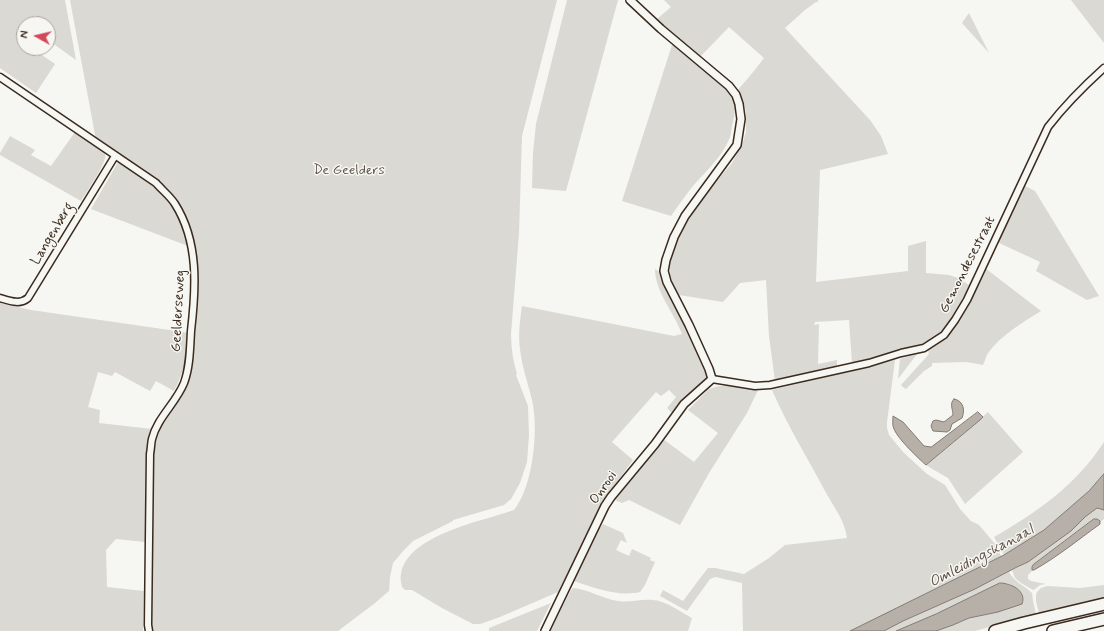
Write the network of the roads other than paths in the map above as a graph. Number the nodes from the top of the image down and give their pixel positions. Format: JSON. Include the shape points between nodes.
{"nodes":[{"id":1,"x":630,"y":0,"type":"edge"},
{"id":2,"x":1104,"y":68,"type":"edge"},
{"id":3,"x":0,"y":78,"type":"edge"},
{"id":4,"x":114,"y":156,"type":"junction"},
{"id":5,"x":0,"y":298,"type":"edge"},
{"id":6,"x":712,"y":380,"type":"junction"},
{"id":7,"x":1104,"y":604,"type":"edge"},
{"id":8,"x":1104,"y":619,"type":"edge"},
{"id":9,"x":149,"y":631,"type":"edge"},
{"id":10,"x":545,"y":631,"type":"edge"},
{"id":11,"x":995,"y":631,"type":"edge"},
{"id":12,"x":1053,"y":631,"type":"edge"}],
"edges":[{"from":1,"to":6,"type":"street","via":[[729,86],[739,104],[741,119],[737,145],[685,216],[674,237],[664,271]]},
{"from":2,"to":6,"type":"street","name":"Gemondesestraat","via":[[1066,105],[1048,127],[966,300],[944,334],[924,348],[770,385],[754,386]]},
{"from":3,"to":4,"type":"street","name":"Geelderseweg"},
{"from":4,"to":5,"type":"street","name":"Langenberg","via":[[28,298],[24,302]]},
{"from":4,"to":9,"type":"street","name":"Geelderseweg","via":[[156,183],[174,203],[187,228],[194,265],[195,296],[188,367],[184,383],[158,426],[151,446]]},
{"from":6,"to":10,"type":"street","name":"Onrooi","via":[[684,404],[608,502]]},
{"from":7,"to":11,"type":"highway"},
{"from":8,"to":12,"type":"highway"}]}
